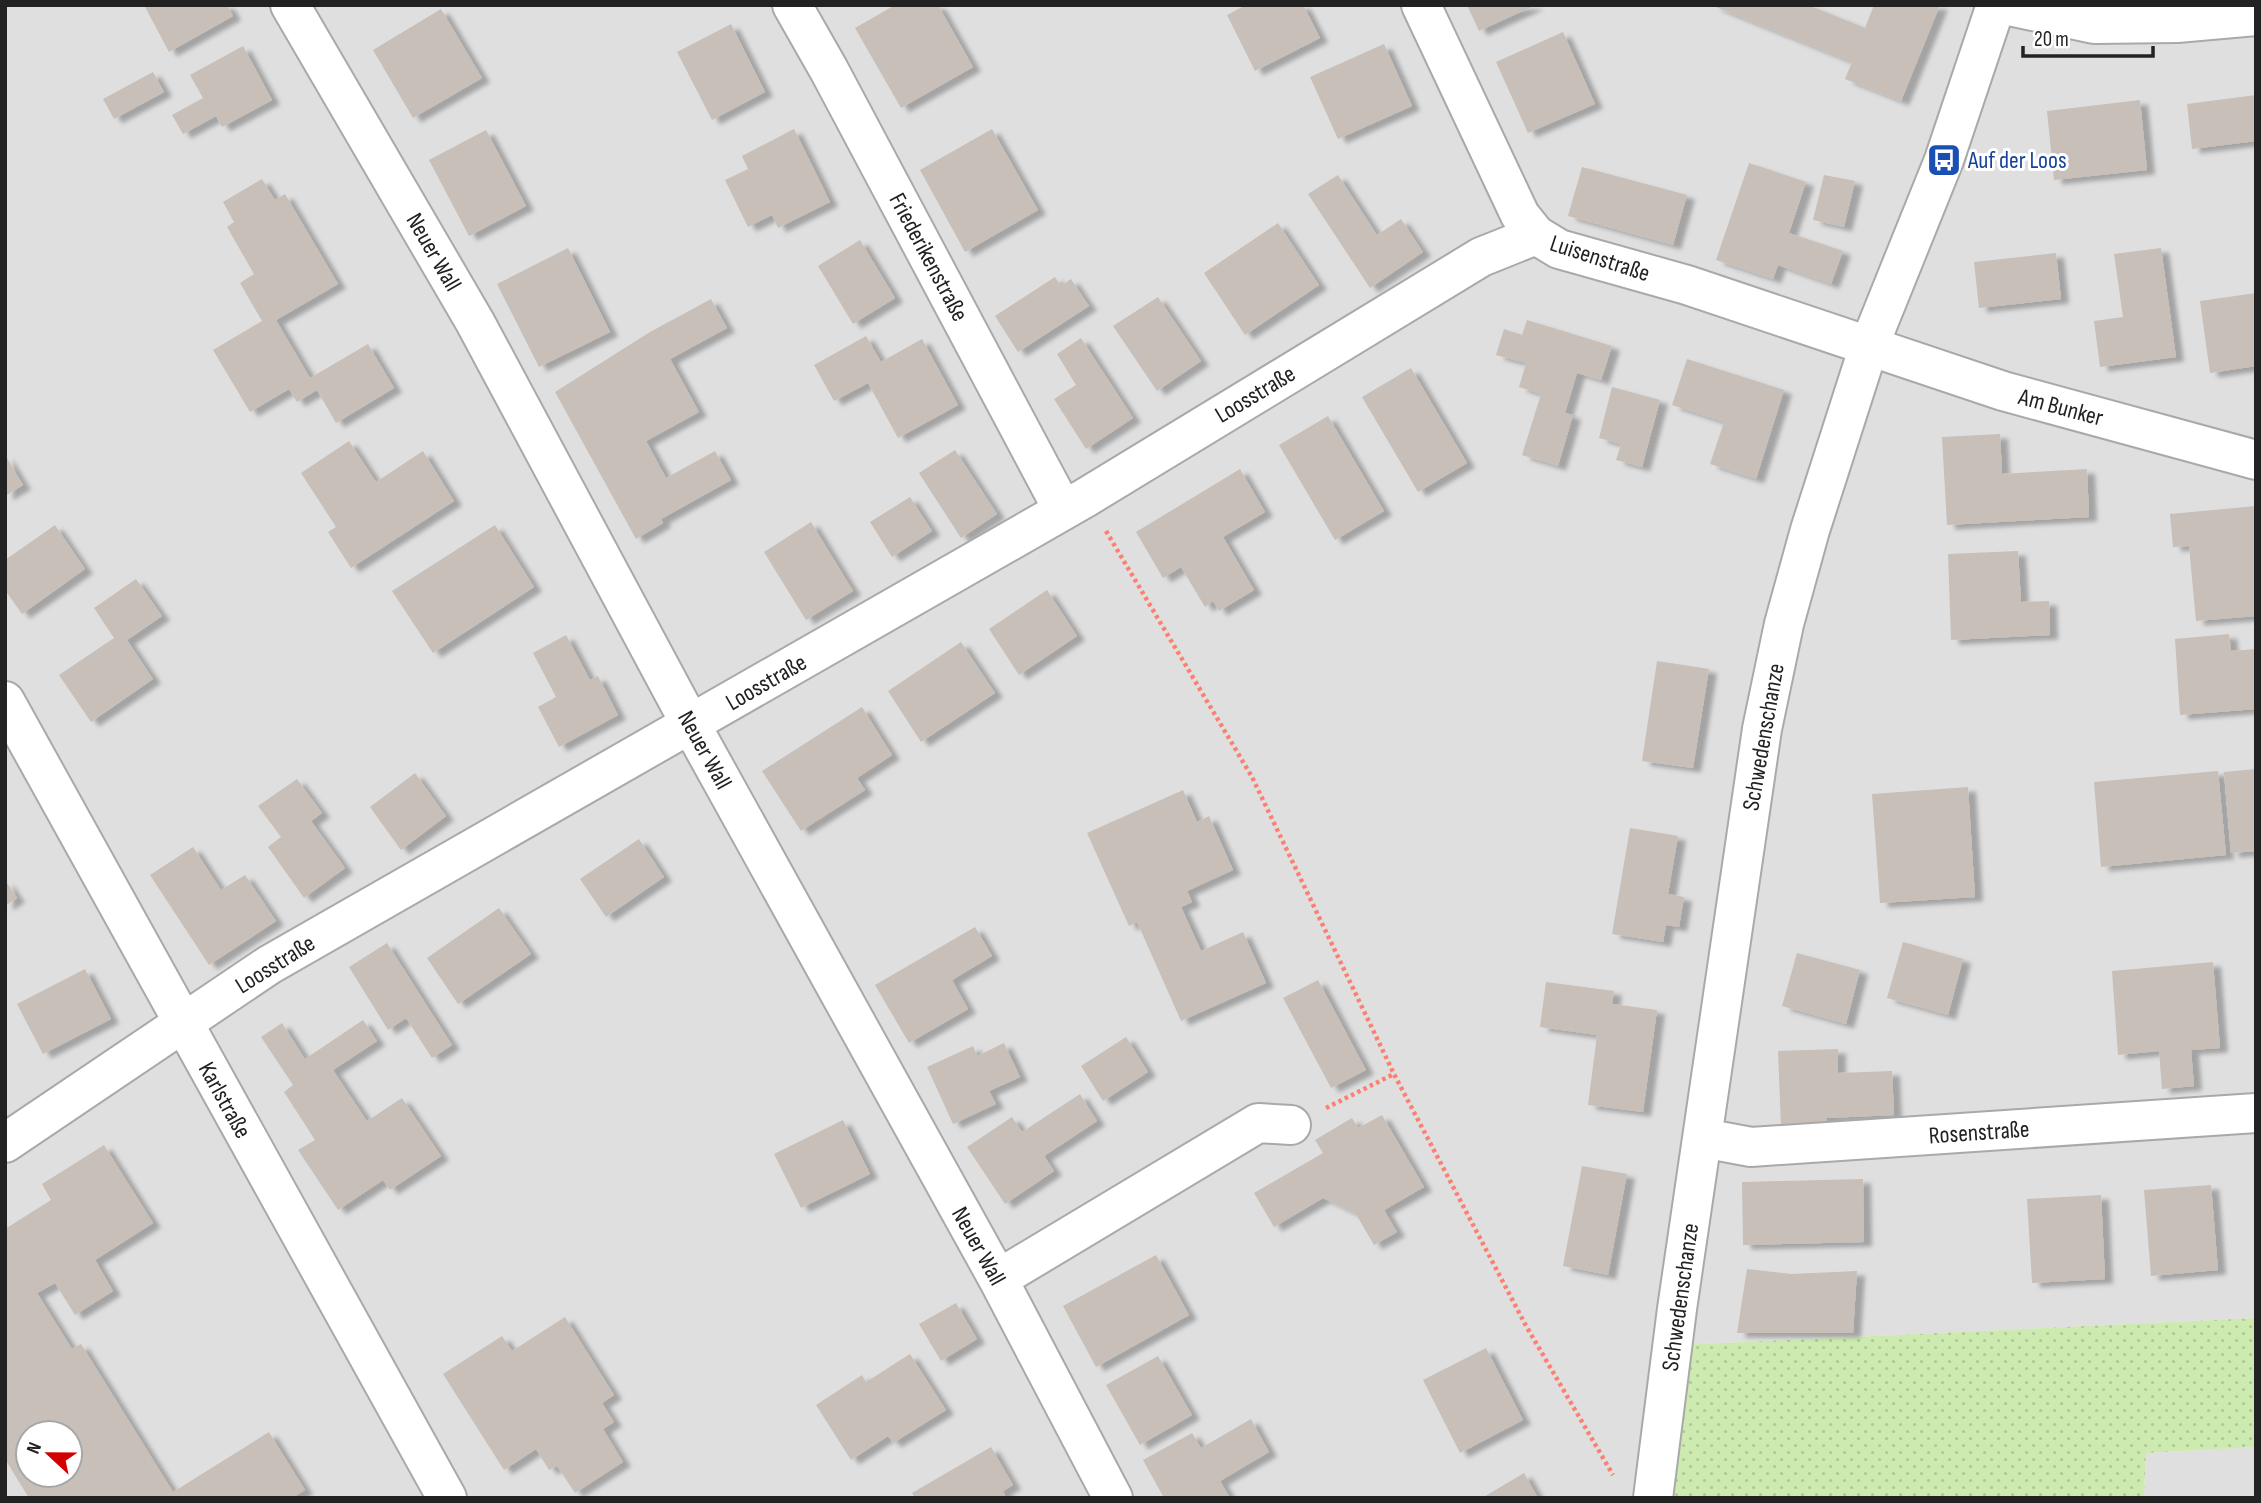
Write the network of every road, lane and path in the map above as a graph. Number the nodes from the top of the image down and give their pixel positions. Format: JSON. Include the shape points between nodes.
{"nodes":[{"id":1,"x":289,"y":5,"type":"edge"},
{"id":2,"x":792,"y":5,"type":"edge"},
{"id":3,"x":1421,"y":5,"type":"edge"},
{"id":4,"x":1996,"y":5,"type":"edge"},
{"id":5,"x":2004,"y":5,"type":"edge"},
{"id":6,"x":2256,"y":16,"type":"edge"},
{"id":7,"x":1536,"y":235,"type":"junction"},
{"id":8,"x":1869,"y":346,"type":"junction"},
{"id":9,"x":2256,"y":460,"type":"edge"},
{"id":10,"x":1074,"y":504,"type":"junction"},
{"id":11,"x":5,"y":701,"type":"edge"},
{"id":12,"x":691,"y":725,"type":"junction"},
{"id":13,"x":183,"y":1023,"type":"junction"},
{"id":14,"x":1394,"y":1074,"type":"junction"},
{"id":15,"x":2256,"y":1113,"type":"edge"},
{"id":16,"x":1291,"y":1125,"type":"joint"},
{"id":17,"x":1703,"y":1138,"type":"junction"},
{"id":18,"x":5,"y":1143,"type":"edge"},
{"id":19,"x":998,"y":1279,"type":"junction"},
{"id":20,"x":1636,"y":1492,"type":"edge"},
{"id":21,"x":447,"y":1498,"type":"edge"},
{"id":22,"x":1113,"y":1498,"type":"edge"}],
"edges":[{"from":1,"to":12,"type":"street","name":"Neuer Wall","via":[[475,322]]},
{"from":2,"to":10,"type":"street","name":"Friederikenstraße"},
{"from":3,"to":7,"type":"street","name":"Luisenstraße","via":[[1520,215]]},
{"from":4,"to":8,"type":"street","name":"Schwedenschanze","via":[[1944,160]]},
{"from":5,"to":6,"type":"street","via":[[2094,24]]},
{"from":7,"to":8,"type":"street","name":"Luisenstraße","via":[[1559,249],[1687,285]]},
{"from":7,"to":10,"type":"street","name":"Loosstraße","via":[[1481,257]]},
{"from":8,"to":9,"type":"street","name":"Am Bunker","via":[[2003,391]]},
{"from":8,"to":17,"type":"street","name":"Schwedenschanze","via":[[1784,624],[1762,729]]},
{"from":10,"to":12,"type":"street","name":"Loosstraße"},
{"from":10,"to":14,"type":"path","via":[[1252,777]]},
{"from":11,"to":13,"type":"street","name":"Karlstraße"},
{"from":12,"to":13,"type":"street","name":"Loosstraße","via":[[269,965]]},
{"from":12,"to":19,"type":"street","name":"Neuer Wall"},
{"from":13,"to":18,"type":"street","name":"Loosstraße"},
{"from":13,"to":21,"type":"street","name":"Karlstraße"},
{"from":14,"to":16,"type":"path"},
{"from":14,"to":20,"type":"path","via":[[1525,1324]]},
{"from":15,"to":17,"type":"street","name":"Rosenstraße","via":[[1751,1147]]},
{"from":16,"to":19,"type":"street","via":[[1258,1124]]},
{"from":17,"to":20,"type":"street","name":"Schwedenschanze","via":[[1677,1309]]},
{"from":19,"to":22,"type":"street","name":"Neuer Wall"}]}
